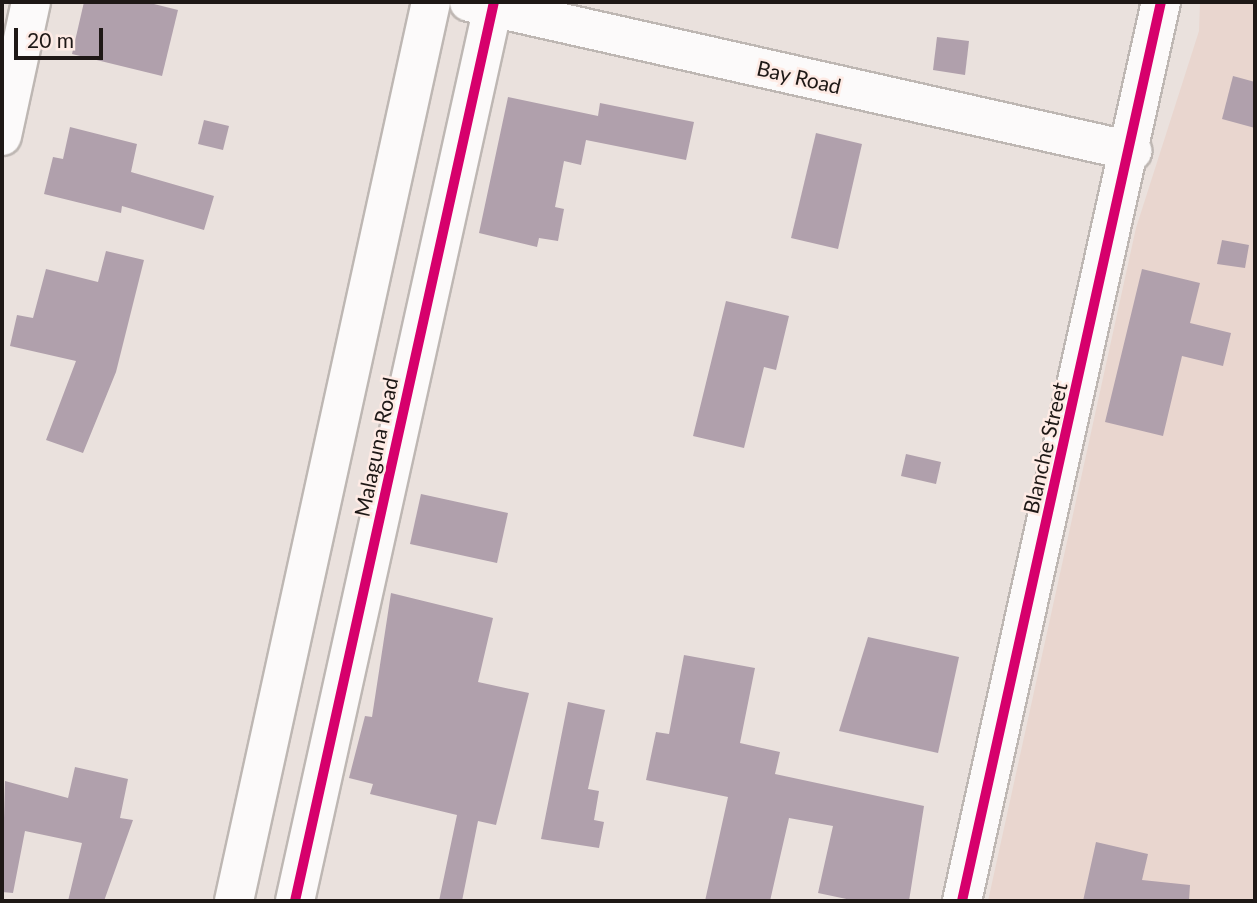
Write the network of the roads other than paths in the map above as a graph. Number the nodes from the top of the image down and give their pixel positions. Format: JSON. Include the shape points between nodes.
{"nodes":[{"id":1,"x":30,"y":2,"type":"edge"},
{"id":2,"x":431,"y":2,"type":"edge"},
{"id":3,"x":1161,"y":2,"type":"edge"},
{"id":4,"x":485,"y":4,"type":"edge"},
{"id":5,"x":2,"y":136,"type":"edge"},
{"id":6,"x":1132,"y":151,"type":"junction"},
{"id":7,"x":234,"y":901,"type":"edge"},
{"id":8,"x":295,"y":901,"type":"edge"},
{"id":9,"x":962,"y":901,"type":"edge"}],
"edges":[{"from":1,"to":5,"type":"street"},
{"from":2,"to":7,"type":"street","name":"Malaguna Road"},
{"from":3,"to":6,"type":"street","name":"Blanche Street"},
{"from":4,"to":6,"type":"street","name":"Bay Road"},
{"from":4,"to":8,"type":"street","name":"Malaguna Road"},
{"from":6,"to":9,"type":"street","name":"Blanche Street"}]}
